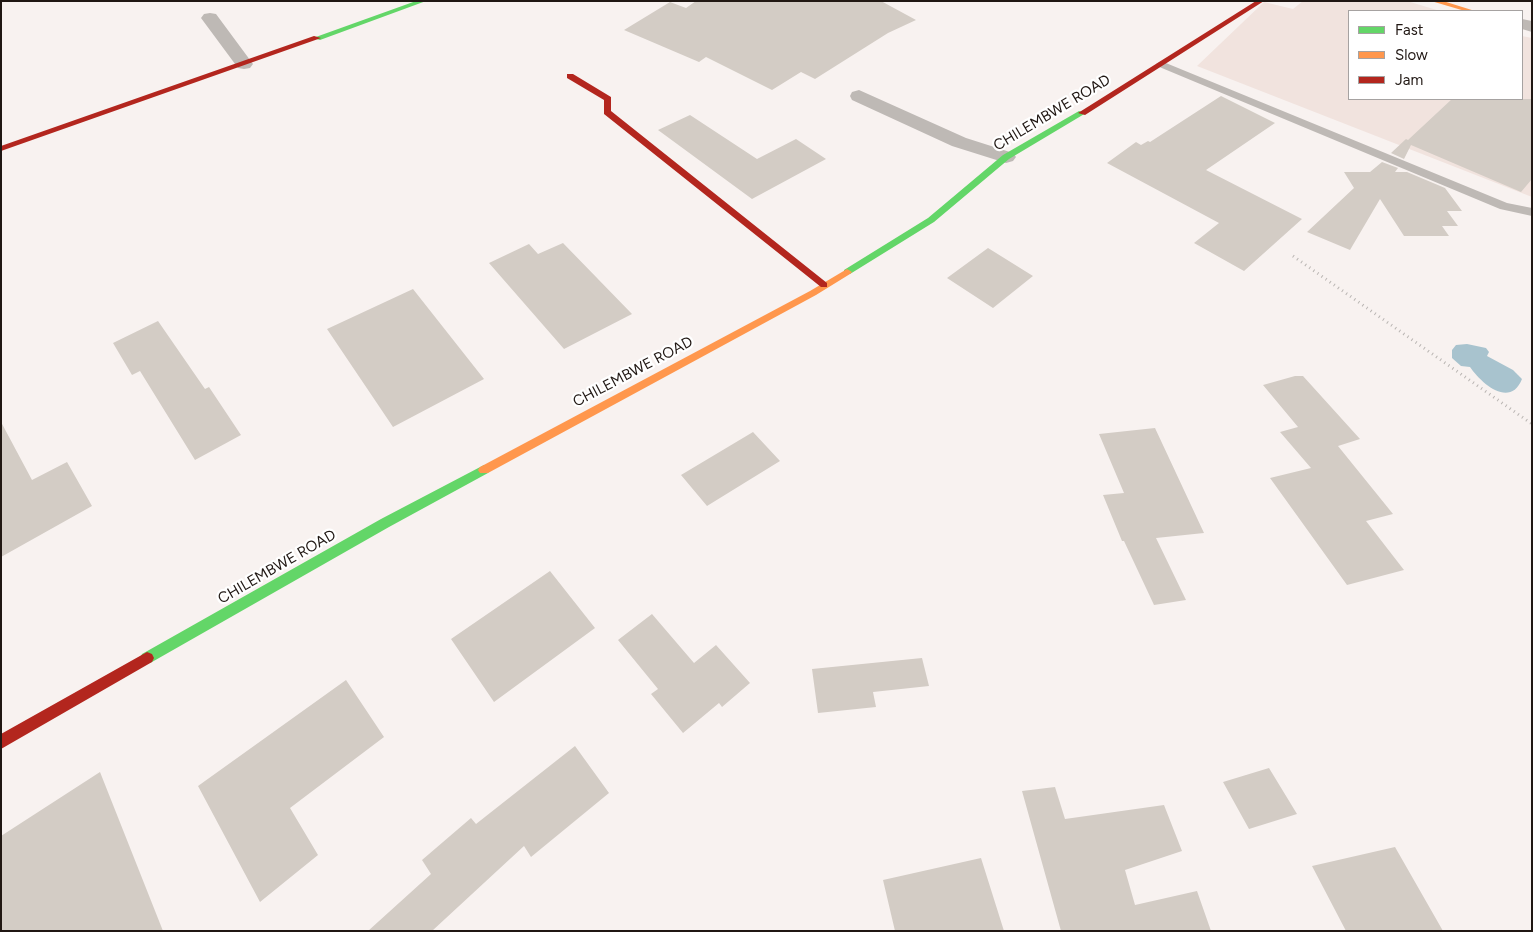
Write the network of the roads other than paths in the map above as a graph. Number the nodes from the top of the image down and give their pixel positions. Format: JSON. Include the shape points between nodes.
{"nodes":[{"id":1,"x":422,"y":1,"type":"edge"},
{"id":2,"x":1261,"y":1,"type":"edge"},
{"id":3,"x":1434,"y":1,"type":"edge"},
{"id":4,"x":1468,"y":10,"type":"edge"},
{"id":5,"x":210,"y":18,"type":"dead end"},
{"id":6,"x":244,"y":64,"type":"junction"},
{"id":7,"x":1161,"y":64,"type":"junction"},
{"id":8,"x":570,"y":76,"type":"dead end"},
{"id":9,"x":860,"y":96,"type":"dead end"},
{"id":10,"x":1,"y":149,"type":"edge"},
{"id":11,"x":1006,"y":157,"type":"junction"},
{"id":12,"x":1532,"y":212,"type":"edge"},
{"id":13,"x":824,"y":286,"type":"junction"},
{"id":14,"x":1,"y":742,"type":"edge"}],
"edges":[{"from":1,"to":6,"type":"street"},
{"from":2,"to":7,"type":"street","name":"CHILEMBWE ROAD"},
{"from":3,"to":4,"type":"street"},
{"from":5,"to":6,"type":"street"},
{"from":6,"to":10,"type":"street"},
{"from":7,"to":11,"type":"street","name":"CHILEMBWE ROAD"},
{"from":7,"to":12,"type":"lane","via":[[1504,206]]},
{"from":8,"to":13,"type":"street","via":[[608,99],[607,112]]},
{"from":9,"to":11,"type":"street","via":[[959,142]]},
{"from":11,"to":13,"type":"street","name":"CHILEMBWE ROAD","via":[[931,220]]},
{"from":13,"to":14,"type":"street","name":"CHILEMBWE ROAD","via":[[385,522]]}]}
